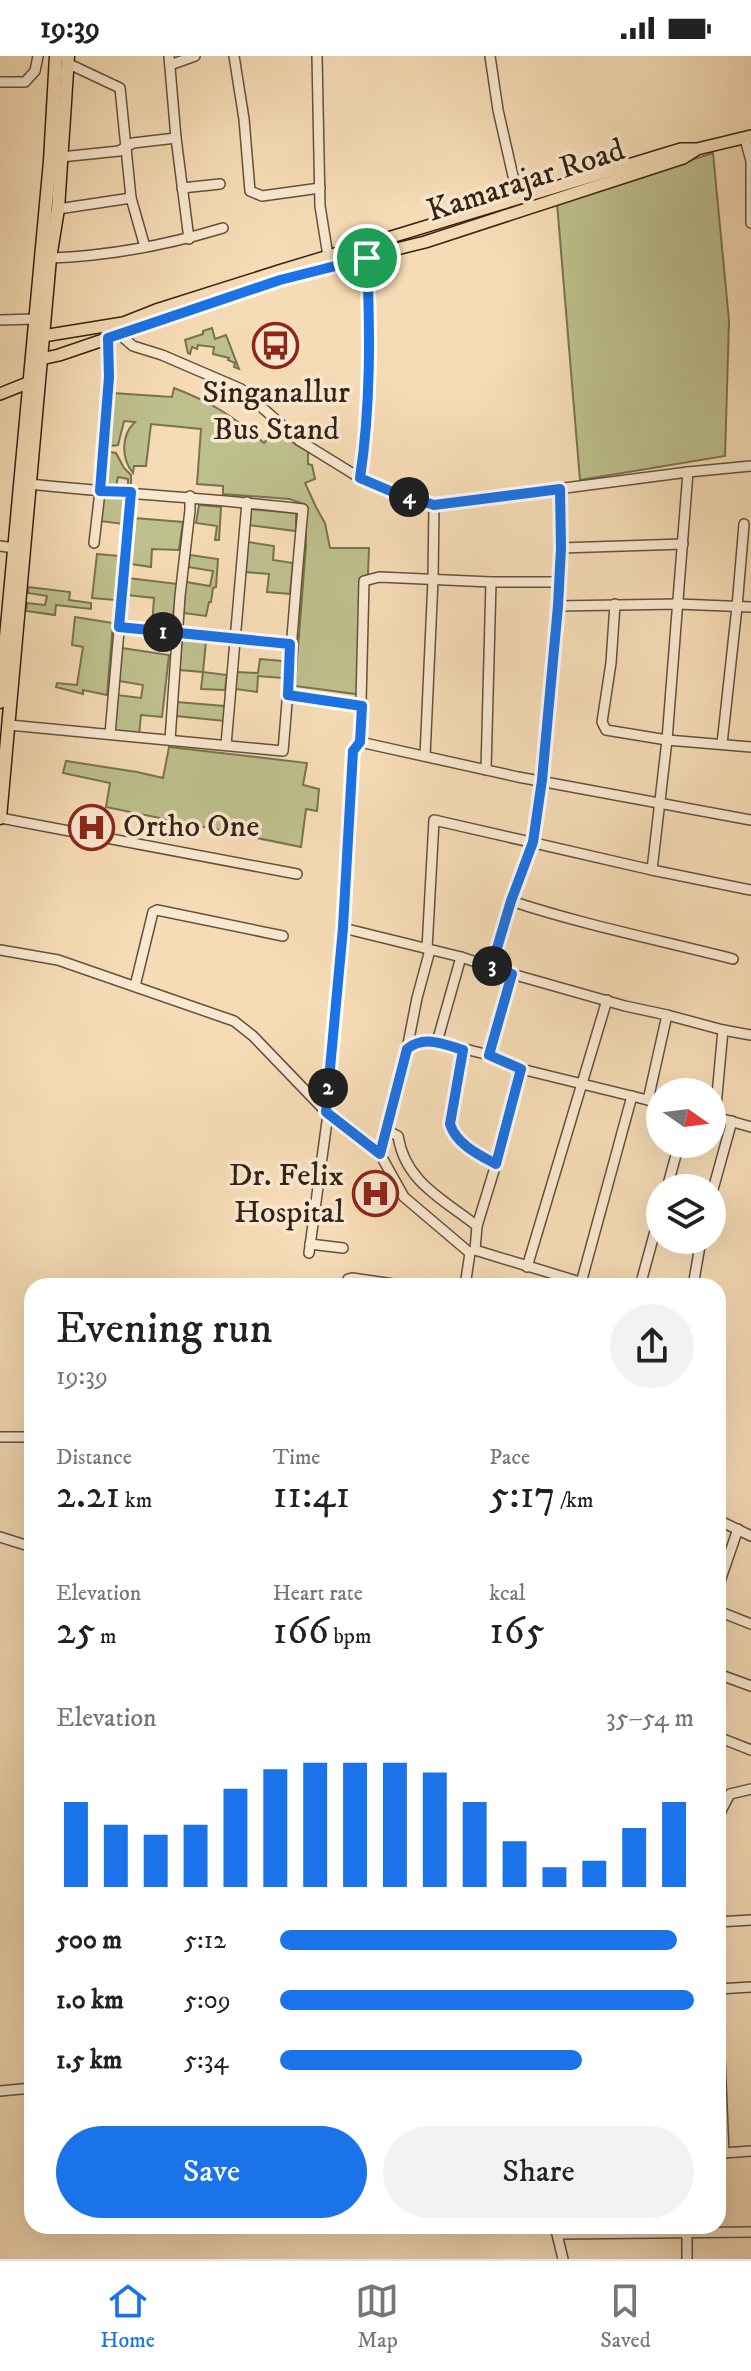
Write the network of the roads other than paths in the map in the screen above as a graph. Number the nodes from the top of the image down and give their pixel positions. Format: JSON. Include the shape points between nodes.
{"nodes":[{"id":1,"x":38,"y":56,"type":"edge"},
{"id":2,"x":56,"y":56,"type":"edge"},
{"id":3,"x":195,"y":56,"type":"edge"},
{"id":4,"x":234,"y":56,"type":"edge"},
{"id":5,"x":317,"y":56,"type":"edge"},
{"id":6,"x":490,"y":56,"type":"edge"},
{"id":7,"x":68,"y":60,"type":"edge"},
{"id":8,"x":169,"y":60,"type":"edge"},
{"id":9,"x":0,"y":82,"type":"edge"},
{"id":10,"x":176,"y":138,"type":"junction"},
{"id":11,"x":748,"y":138,"type":"edge"},
{"id":12,"x":127,"y":145,"type":"junction"},
{"id":13,"x":697,"y":149,"type":"junction"},
{"id":14,"x":61,"y":157,"type":"junction"},
{"id":15,"x":220,"y":184,"type":"dead end"},
{"id":16,"x":182,"y":188,"type":"junction"},
{"id":17,"x":320,"y":188,"type":"junction"},
{"id":18,"x":131,"y":198,"type":"junction"},
{"id":19,"x":518,"y":198,"type":"junction"},
{"id":20,"x":58,"y":209,"type":"junction"},
{"id":21,"x":751,"y":223,"type":"edge"},
{"id":22,"x":223,"y":228,"type":"dead end"},
{"id":23,"x":189,"y":239,"type":"junction"},
{"id":24,"x":145,"y":247,"type":"junction"},
{"id":25,"x":328,"y":256,"type":"junction"},
{"id":26,"x":50,"y":258,"type":"junction"},
{"id":27,"x":367,"y":258,"type":"junction"},
{"id":28,"x":35,"y":319,"type":"junction"},
{"id":29,"x":0,"y":320,"type":"edge"},
{"id":30,"x":43,"y":336,"type":"junction"},
{"id":31,"x":113,"y":336,"type":"junction"},
{"id":32,"x":41,"y":359,"type":"junction"},
{"id":33,"x":34,"y":380,"type":"junction"},
{"id":34,"x":0,"y":394,"type":"edge"},
{"id":35,"x":751,"y":466,"type":"edge"},
{"id":36,"x":688,"y":472,"type":"junction"},
{"id":37,"x":360,"y":478,"type":"junction"},
{"id":38,"x":30,"y":484,"type":"junction"},
{"id":39,"x":560,"y":489,"type":"junction"},
{"id":40,"x":100,"y":491,"type":"junction"},
{"id":41,"x":131,"y":492,"type":"junction"},
{"id":42,"x":190,"y":496,"type":"junction"},
{"id":43,"x":247,"y":502,"type":"junction"},
{"id":44,"x":434,"y":505,"type":"junction"},
{"id":45,"x":744,"y":524,"type":"dead end"},
{"id":46,"x":94,"y":543,"type":"dead end"},
{"id":47,"x":683,"y":544,"type":"junction"},
{"id":48,"x":0,"y":546,"type":"edge"},
{"id":49,"x":14,"y":548,"type":"junction"},
{"id":50,"x":561,"y":548,"type":"junction"},
{"id":51,"x":433,"y":580,"type":"junction"},
{"id":52,"x":491,"y":582,"type":"junction"},
{"id":53,"x":558,"y":582,"type":"junction"},
{"id":54,"x":615,"y":604,"type":"junction"},
{"id":55,"x":678,"y":604,"type":"junction"},
{"id":56,"x":558,"y":606,"type":"junction"},
{"id":57,"x":737,"y":607,"type":"junction"},
{"id":58,"x":751,"y":607,"type":"edge"},
{"id":59,"x":13,"y":620,"type":"junction"},
{"id":60,"x":119,"y":627,"type":"junction"},
{"id":61,"x":179,"y":634,"type":"junction"},
{"id":62,"x":235,"y":639,"type":"junction"},
{"id":63,"x":290,"y":644,"type":"junction"},
{"id":64,"x":288,"y":695,"type":"junction"},
{"id":65,"x":0,"y":702,"type":"edge"},
{"id":66,"x":362,"y":706,"type":"junction"},
{"id":67,"x":9,"y":725,"type":"junction"},
{"id":68,"x":110,"y":734,"type":"junction"},
{"id":69,"x":170,"y":740,"type":"junction"},
{"id":70,"x":667,"y":740,"type":"junction"},
{"id":71,"x":360,"y":742,"type":"junction"},
{"id":72,"x":722,"y":744,"type":"junction"},
{"id":73,"x":226,"y":745,"type":"junction"},
{"id":74,"x":751,"y":747,"type":"edge"},
{"id":75,"x":425,"y":756,"type":"junction"},
{"id":76,"x":486,"y":770,"type":"junction"},
{"id":77,"x":542,"y":780,"type":"junction"},
{"id":78,"x":661,"y":804,"type":"junction"},
{"id":79,"x":0,"y":818,"type":"edge"},
{"id":80,"x":751,"y":820,"type":"edge"},
{"id":81,"x":533,"y":842,"type":"junction"},
{"id":82,"x":652,"y":870,"type":"junction"},
{"id":83,"x":297,"y":874,"type":"dead end"},
{"id":84,"x":751,"y":890,"type":"edge"},
{"id":85,"x":511,"y":901,"type":"junction"},
{"id":86,"x":343,"y":928,"type":"junction"},
{"id":87,"x":283,"y":936,"type":"dead end"},
{"id":88,"x":428,"y":949,"type":"junction"},
{"id":89,"x":0,"y":950,"type":"edge"},
{"id":90,"x":461,"y":957,"type":"junction"},
{"id":91,"x":733,"y":959,"type":"dead end"},
{"id":92,"x":492,"y":965,"type":"junction"},
{"id":93,"x":512,"y":974,"type":"junction"},
{"id":94,"x":135,"y":986,"type":"junction"},
{"id":95,"x":607,"y":1000,"type":"junction"},
{"id":96,"x":667,"y":1015,"type":"junction"},
{"id":97,"x":723,"y":1030,"type":"junction"},
{"id":98,"x":751,"y":1035,"type":"edge"},
{"id":99,"x":437,"y":1042,"type":"junction"},
{"id":100,"x":407,"y":1049,"type":"junction"},
{"id":101,"x":463,"y":1050,"type":"junction"},
{"id":102,"x":489,"y":1055,"type":"junction"},
{"id":103,"x":521,"y":1069,"type":"junction"},
{"id":104,"x":653,"y":1078,"type":"edge"},
{"id":105,"x":718,"y":1078,"type":"edge"},
{"id":106,"x":582,"y":1084,"type":"junction"},
{"id":107,"x":632,"y":1096,"type":"junction"},
{"id":108,"x":646,"y":1100,"type":"edge"},
{"id":109,"x":327,"y":1113,"type":"junction"},
{"id":110,"x":726,"y":1120,"type":"edge"},
{"id":111,"x":732,"y":1121,"type":"junction"},
{"id":112,"x":751,"y":1127,"type":"edge"},
{"id":113,"x":384,"y":1136,"type":"junction"},
{"id":114,"x":380,"y":1154,"type":"junction"},
{"id":115,"x":496,"y":1164,"type":"junction"},
{"id":116,"x":717,"y":1174,"type":"edge"},
{"id":117,"x":477,"y":1226,"type":"junction"},
{"id":118,"x":343,"y":1248,"type":"dead end"},
{"id":119,"x":649,"y":1254,"type":"edge"},
{"id":120,"x":699,"y":1254,"type":"edge"},
{"id":121,"x":527,"y":1267,"type":"junction"},
{"id":122,"x":466,"y":1278,"type":"edge"},
{"id":123,"x":564,"y":1278,"type":"edge"},
{"id":124,"x":582,"y":1278,"type":"edge"},
{"id":125,"x":642,"y":1278,"type":"edge"},
{"id":126,"x":694,"y":1278,"type":"edge"},
{"id":127,"x":0,"y":1437,"type":"edge"},
{"id":128,"x":24,"y":1437,"type":"edge"},
{"id":129,"x":726,"y":1524,"type":"edge"},
{"id":130,"x":738,"y":1529,"type":"junction"},
{"id":131,"x":751,"y":1536,"type":"edge"},
{"id":132,"x":0,"y":1537,"type":"edge"},
{"id":133,"x":24,"y":1544,"type":"edge"},
{"id":134,"x":726,"y":1564,"type":"edge"},
{"id":135,"x":726,"y":1614,"type":"edge"},
{"id":136,"x":751,"y":1624,"type":"edge"},
{"id":137,"x":726,"y":1677,"type":"edge"},
{"id":138,"x":751,"y":1686,"type":"edge"},
{"id":139,"x":726,"y":1740,"type":"edge"},
{"id":140,"x":751,"y":1750,"type":"edge"},
{"id":141,"x":751,"y":1789,"type":"edge"},
{"id":142,"x":726,"y":1802,"type":"edge"},
{"id":143,"x":751,"y":1920,"type":"edge"},
{"id":144,"x":726,"y":1922,"type":"edge"},
{"id":145,"x":751,"y":1987,"type":"edge"},
{"id":146,"x":726,"y":1989,"type":"edge"},
{"id":147,"x":24,"y":2089,"type":"edge"},
{"id":148,"x":0,"y":2091,"type":"edge"},
{"id":149,"x":751,"y":2151,"type":"edge"},
{"id":150,"x":726,"y":2154,"type":"edge"},
{"id":151,"x":726,"y":2232,"type":"edge"},
{"id":152,"x":751,"y":2232,"type":"edge"},
{"id":153,"x":557,"y":2234,"type":"edge"},
{"id":154,"x":687,"y":2234,"type":"edge"},
{"id":155,"x":563,"y":2259,"type":"edge"},
{"id":156,"x":687,"y":2259,"type":"edge"}],
"edges":[{"from":1,"to":9,"type":"street","via":[[35,71],[25,82]]},
{"from":2,"to":28,"type":"highway"},
{"from":3,"to":8,"type":"street"},
{"from":4,"to":17,"type":"street","via":[[250,191],[262,196]]},
{"from":5,"to":17,"type":"street"},
{"from":6,"to":19,"type":"street"},
{"from":7,"to":12,"type":"street","via":[[120,88]]},
{"from":7,"to":14,"type":"highway"},
{"from":8,"to":10,"type":"street"},
{"from":10,"to":12,"type":"street"},
{"from":10,"to":16,"type":"street"},
{"from":11,"to":13,"type":"main road","name":"Kamarajar Road"},
{"from":11,"to":21,"type":"street"},
{"from":12,"to":14,"type":"street","via":[[119,151]]},
{"from":12,"to":18,"type":"street"},
{"from":13,"to":19,"type":"main road","via":[[681,149]]},
{"from":13,"to":27,"type":"main road","name":"Kamarajar Road","via":[[683,158]]},
{"from":14,"to":20,"type":"highway"},
{"from":15,"to":16,"type":"street"},
{"from":16,"to":23,"type":"street"},
{"from":17,"to":25,"type":"street"},
{"from":18,"to":20,"type":"street"},
{"from":18,"to":24,"type":"street"},
{"from":19,"to":25,"type":"main road"},
{"from":20,"to":26,"type":"highway"},
{"from":22,"to":23,"type":"street"},
{"from":23,"to":24,"type":"street"},
{"from":24,"to":26,"type":"street"},
{"from":25,"to":30,"type":"main road","via":[[123,323]]},
{"from":26,"to":30,"type":"highway"},
{"from":27,"to":31,"type":"main road","name":"Kamarajar Road","via":[[280,280]]},
{"from":27,"to":37,"type":"street","via":[[366,437]]},
{"from":28,"to":29,"type":"street"},
{"from":28,"to":33,"type":"highway"},
{"from":30,"to":32,"type":"highway"},
{"from":31,"to":32,"type":"main road","name":"Kamarajar Road"},
{"from":31,"to":37,"type":"street","via":[[241,389],[300,441]]},
{"from":31,"to":40,"type":"street"},
{"from":32,"to":33,"type":"highway"},
{"from":33,"to":34,"type":"main road"},
{"from":33,"to":38,"type":"highway"},
{"from":33,"to":49,"type":"highway"},
{"from":35,"to":36,"type":"street"},
{"from":36,"to":39,"type":"street"},
{"from":36,"to":47,"type":"street"},
{"from":37,"to":44,"type":"street"},
{"from":38,"to":40,"type":"street"},
{"from":38,"to":59,"type":"highway"},
{"from":39,"to":44,"type":"street"},
{"from":39,"to":50,"type":"street"},
{"from":40,"to":41,"type":"street"},
{"from":40,"to":46,"type":"street"},
{"from":41,"to":42,"type":"street"},
{"from":41,"to":60,"type":"street"},
{"from":42,"to":43,"type":"street"},
{"from":42,"to":61,"type":"street"},
{"from":43,"to":62,"type":"street"},
{"from":43,"to":63,"type":"street","via":[[303,509]]},
{"from":44,"to":51,"type":"street"},
{"from":45,"to":57,"type":"street"},
{"from":47,"to":50,"type":"street"},
{"from":47,"to":55,"type":"street"},
{"from":48,"to":49,"type":"street"},
{"from":49,"to":59,"type":"highway"},
{"from":50,"to":53,"type":"street"},
{"from":51,"to":52,"type":"street"},
{"from":51,"to":66,"type":"street","via":[[364,581]]},
{"from":51,"to":75,"type":"street"},
{"from":52,"to":53,"type":"street"},
{"from":52,"to":76,"type":"street"},
{"from":53,"to":56,"type":"street"},
{"from":54,"to":55,"type":"street"},
{"from":54,"to":56,"type":"street"},
{"from":54,"to":70,"type":"street","via":[[602,722],[606,730]]},
{"from":55,"to":57,"type":"street"},
{"from":55,"to":70,"type":"street"},
{"from":56,"to":77,"type":"street"},
{"from":57,"to":58,"type":"street"},
{"from":57,"to":72,"type":"street"},
{"from":59,"to":65,"type":"highway"},
{"from":59,"to":67,"type":"highway"},
{"from":60,"to":61,"type":"street"},
{"from":60,"to":68,"type":"street"},
{"from":61,"to":62,"type":"street"},
{"from":61,"to":69,"type":"street"},
{"from":62,"to":63,"type":"street"},
{"from":62,"to":73,"type":"street"},
{"from":63,"to":64,"type":"street"},
{"from":64,"to":66,"type":"street"},
{"from":64,"to":73,"type":"street","via":[[283,751]]},
{"from":66,"to":71,"type":"street"},
{"from":67,"to":68,"type":"street"},
{"from":67,"to":79,"type":"highway"},
{"from":68,"to":69,"type":"street"},
{"from":69,"to":73,"type":"street"},
{"from":70,"to":72,"type":"street"},
{"from":70,"to":78,"type":"street"},
{"from":71,"to":75,"type":"street"},
{"from":71,"to":86,"type":"street","via":[[353,751]]},
{"from":72,"to":74,"type":"street"},
{"from":75,"to":76,"type":"street"},
{"from":76,"to":77,"type":"street"},
{"from":77,"to":78,"type":"street"},
{"from":77,"to":81,"type":"street"},
{"from":78,"to":80,"type":"street"},
{"from":78,"to":82,"type":"street"},
{"from":79,"to":83,"type":"street"},
{"from":81,"to":82,"type":"street"},
{"from":81,"to":85,"type":"street"},
{"from":81,"to":88,"type":"street","via":[[434,820]]},
{"from":82,"to":84,"type":"street"},
{"from":85,"to":91,"type":"street"},
{"from":85,"to":92,"type":"street"},
{"from":86,"to":88,"type":"street"},
{"from":86,"to":109,"type":"street"},
{"from":87,"to":94,"type":"street","via":[[157,910]]},
{"from":88,"to":90,"type":"street"},
{"from":88,"to":100,"type":"street"},
{"from":89,"to":94,"type":"street","via":[[58,960]]},
{"from":90,"to":92,"type":"street"},
{"from":90,"to":99,"type":"street"},
{"from":92,"to":93,"type":"street"},
{"from":93,"to":95,"type":"street"},
{"from":93,"to":102,"type":"street"},
{"from":94,"to":109,"type":"street","via":[[234,1021]]},
{"from":95,"to":96,"type":"street"},
{"from":95,"to":106,"type":"street"},
{"from":96,"to":97,"type":"street"},
{"from":96,"to":104,"type":"street"},
{"from":97,"to":98,"type":"street"},
{"from":97,"to":105,"type":"street"},
{"from":99,"to":100,"type":"street","via":[[421,1041]]},
{"from":99,"to":101,"type":"street"},
{"from":100,"to":113,"type":"street"},
{"from":101,"to":102,"type":"street"},
{"from":101,"to":115,"type":"street","via":[[452,1132]]},
{"from":102,"to":103,"type":"street"},
{"from":103,"to":106,"type":"street"},
{"from":103,"to":115,"type":"street"},
{"from":106,"to":107,"type":"street"},
{"from":106,"to":121,"type":"street"},
{"from":107,"to":108,"type":"street"},
{"from":107,"to":124,"type":"street"},
{"from":109,"to":114,"type":"street"},
{"from":109,"to":118,"type":"street","via":[[310,1249]]},
{"from":110,"to":111,"type":"street"},
{"from":111,"to":112,"type":"street"},
{"from":111,"to":116,"type":"street"},
{"from":113,"to":114,"type":"street"},
{"from":113,"to":117,"type":"street","via":[[398,1136],[416,1178]]},
{"from":114,"to":122,"type":"street","via":[[404,1197],[470,1253]]},
{"from":115,"to":117,"type":"street"},
{"from":117,"to":121,"type":"street","via":[[475,1250]]},
{"from":119,"to":125,"type":"street"},
{"from":120,"to":126,"type":"street"},
{"from":121,"to":123,"type":"street"},
{"from":127,"to":128,"type":"street"},
{"from":129,"to":130,"type":"street"},
{"from":130,"to":131,"type":"street"},
{"from":130,"to":134,"type":"street"},
{"from":132,"to":133,"type":"street"},
{"from":135,"to":136,"type":"street"},
{"from":137,"to":138,"type":"street"},
{"from":139,"to":140,"type":"street"},
{"from":141,"to":142,"type":"street","via":[[730,1794]]},
{"from":143,"to":144,"type":"street"},
{"from":145,"to":146,"type":"street"},
{"from":147,"to":148,"type":"street"},
{"from":149,"to":150,"type":"street"},
{"from":151,"to":152,"type":"street"},
{"from":153,"to":155,"type":"street"},
{"from":154,"to":156,"type":"street"}]}
